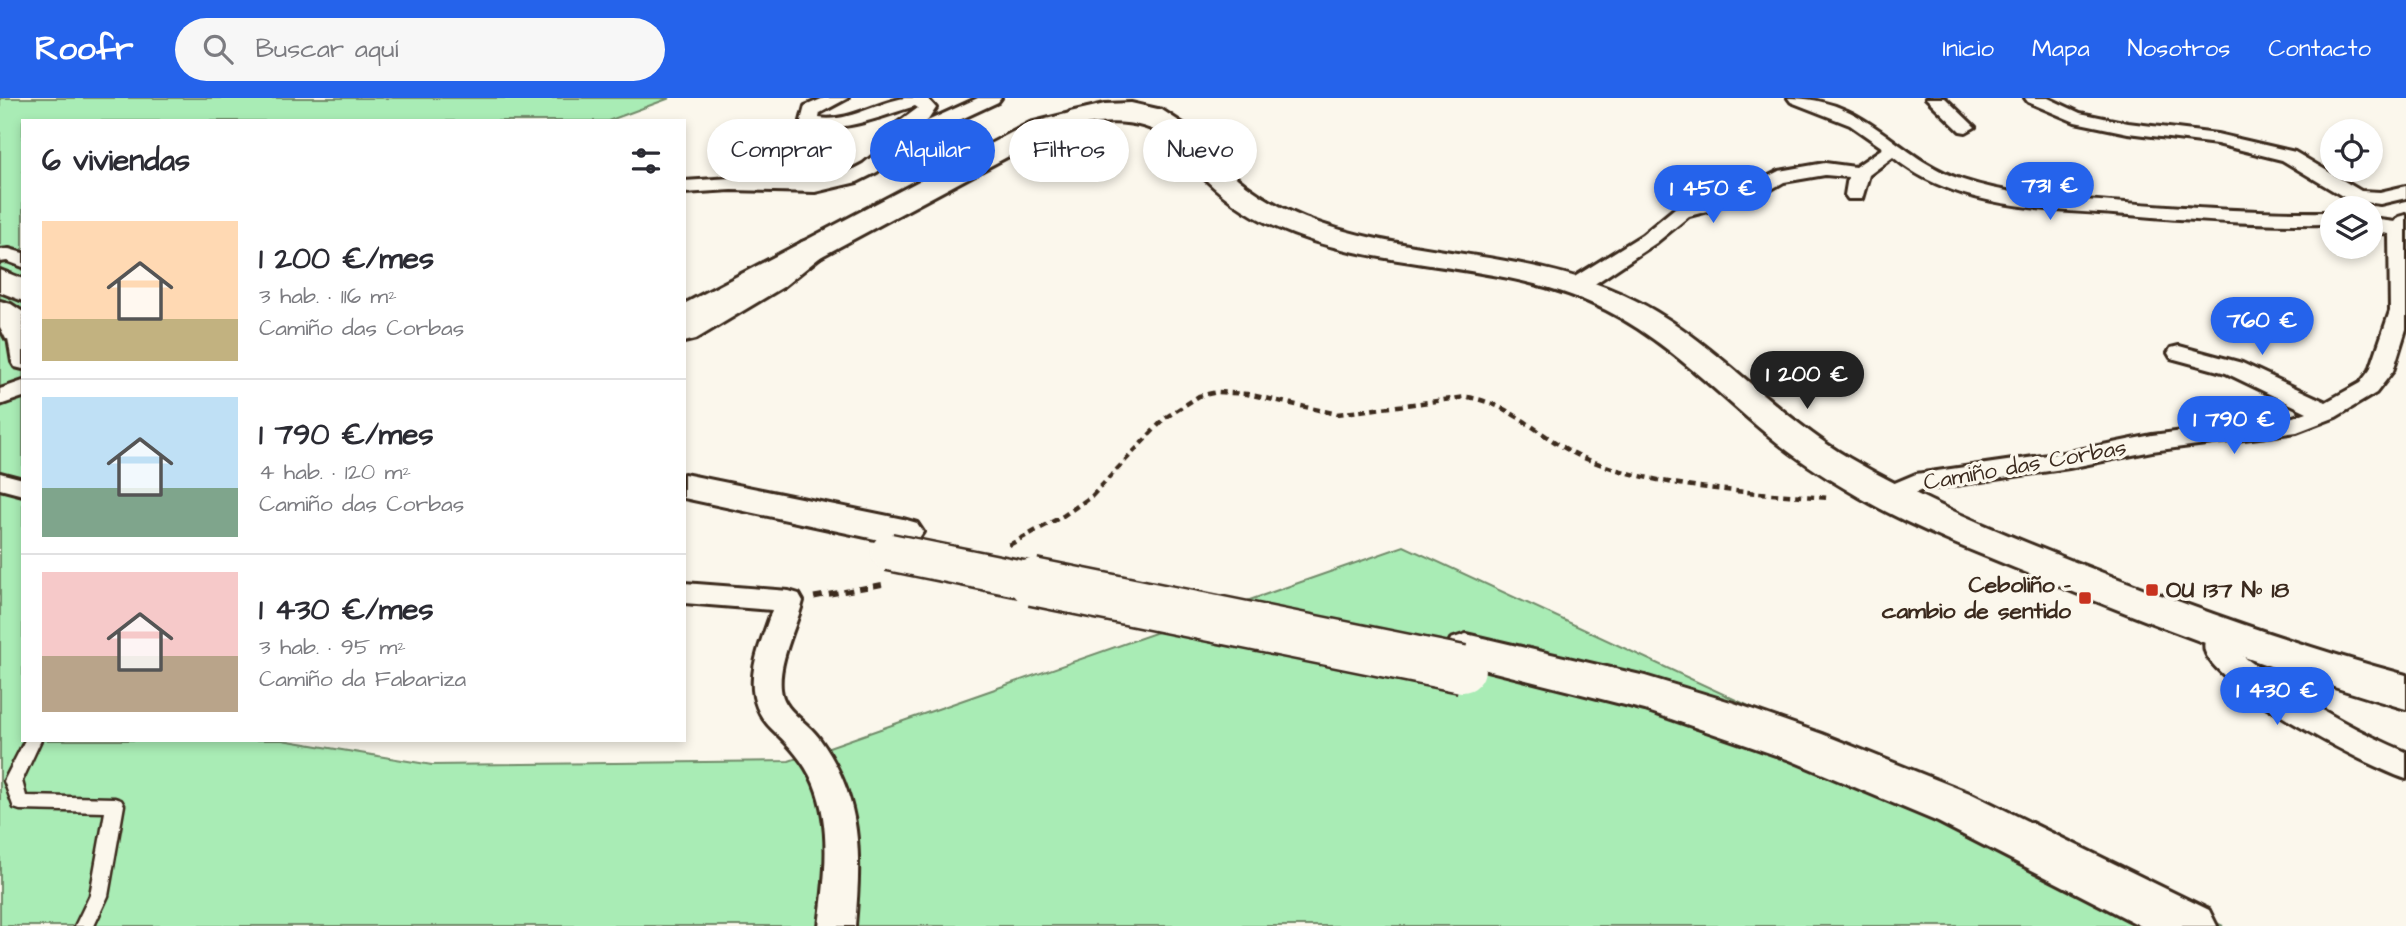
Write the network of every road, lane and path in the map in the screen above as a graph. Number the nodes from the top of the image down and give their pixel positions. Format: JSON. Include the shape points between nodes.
{"nodes":[{"id":1,"x":839,"y":98,"type":"edge"},
{"id":2,"x":992,"y":98,"type":"edge"},
{"id":3,"x":1797,"y":98,"type":"edge"},
{"id":4,"x":1935,"y":98,"type":"edge"},
{"id":5,"x":2034,"y":98,"type":"edge"},
{"id":6,"x":1134,"y":112,"type":"edge"},
{"id":7,"x":810,"y":119,"type":"edge"},
{"id":8,"x":853,"y":119,"type":"edge"},
{"id":9,"x":1091,"y":119,"type":"edge"},
{"id":10,"x":1966,"y":127,"type":"dead end"},
{"id":11,"x":1009,"y":147,"type":"edge"},
{"id":12,"x":1895,"y":149,"type":"junction"},
{"id":13,"x":856,"y":166,"type":"edge"},
{"id":14,"x":856,"y":172,"type":"edge"},
{"id":15,"x":1858,"y":173,"type":"junction"},
{"id":16,"x":827,"y":182,"type":"edge"},
{"id":17,"x":686,"y":187,"type":"edge"},
{"id":18,"x":2406,"y":192,"type":"edge"},
{"id":19,"x":1855,"y":195,"type":"dead end"},
{"id":20,"x":2320,"y":218,"type":"edge"},
{"id":21,"x":2383,"y":226,"type":"edge"},
{"id":22,"x":2404,"y":227,"type":"edge"},
{"id":23,"x":813,"y":248,"type":"junction"},
{"id":24,"x":0,"y":256,"type":"edge"},
{"id":25,"x":1576,"y":286,"type":"junction"},
{"id":26,"x":14,"y":302,"type":"edge"},
{"id":27,"x":686,"y":316,"type":"edge"},
{"id":28,"x":686,"y":331,"type":"edge"},
{"id":29,"x":2179,"y":353,"type":"dead end"},
{"id":30,"x":21,"y":389,"type":"edge"},
{"id":31,"x":0,"y":398,"type":"edge"},
{"id":32,"x":2327,"y":412,"type":"junction"},
{"id":33,"x":0,"y":481,"type":"edge"},
{"id":34,"x":21,"y":486,"type":"edge"},
{"id":35,"x":686,"y":487,"type":"edge"},
{"id":36,"x":1887,"y":496,"type":"junction"},
{"id":37,"x":686,"y":497,"type":"edge"},
{"id":38,"x":686,"y":513,"type":"edge"},
{"id":39,"x":1007,"y":546,"type":"dead end"},
{"id":40,"x":893,"y":552,"type":"junction"},
{"id":41,"x":686,"y":593,"type":"edge"},
{"id":42,"x":789,"y":601,"type":"junction"},
{"id":43,"x":2220,"y":633,"type":"junction"},
{"id":44,"x":1464,"y":659,"type":"junction"},
{"id":45,"x":2406,"y":692,"type":"edge"},
{"id":46,"x":32,"y":742,"type":"edge"},
{"id":47,"x":2406,"y":766,"type":"edge"},
{"id":48,"x":85,"y":926,"type":"edge"},
{"id":49,"x":837,"y":926,"type":"edge"},
{"id":50,"x":2145,"y":926,"type":"edge"},
{"id":51,"x":2191,"y":926,"type":"edge"}],
"edges":[{"from":1,"to":7,"type":"street","via":[[811,110]]},
{"from":2,"to":14,"type":"street","via":[[906,138],[870,168]]},
{"from":3,"to":12,"type":"street","via":[[1851,120]]},
{"from":4,"to":10,"type":"street"},
{"from":5,"to":18,"type":"street","via":[[2075,117],[2251,145],[2288,156],[2356,196],[2380,198]]},
{"from":6,"to":9,"type":"main road"},
{"from":6,"to":25,"type":"main road","via":[[1194,149],[1237,194],[1306,229]]},
{"from":8,"to":13,"type":"street","via":[[916,100],[928,108]]},
{"from":11,"to":23,"type":"main road"},
{"from":12,"to":15,"type":"street"},
{"from":12,"to":20,"type":"street","via":[[1931,175],[2017,198],[2258,220]]},
{"from":15,"to":19,"type":"street"},
{"from":15,"to":25,"type":"street","via":[[1825,169],[1779,177],[1682,212]]},
{"from":16,"to":17,"type":"street","via":[[815,186]]},
{"from":21,"to":22,"type":"street"},
{"from":22,"to":32,"type":"street","name":"Camiño das Corbas","via":[[2400,311],[2381,371],[2368,388]]},
{"from":23,"to":27,"type":"main road"},
{"from":23,"to":28,"type":"main road","via":[[772,280]]},
{"from":24,"to":26,"type":"street","via":[[9,255]]},
{"from":25,"to":36,"type":"main road","via":[[1636,314],[1681,344],[1804,445]]},
{"from":29,"to":32,"type":"street","via":[[2234,368]]},
{"from":30,"to":31,"type":"street"},
{"from":32,"to":36,"type":"street","name":"Camiño das Corbas","via":[[2297,424],[1916,482]]},
{"from":33,"to":34,"type":"street"},
{"from":35,"to":40,"type":"main road"},
{"from":36,"to":39,"type":"path","via":[[1868,501],[1710,490],[1645,480],[1566,449],[1487,398],[1337,414],[1234,391],[1213,392],[1180,408],[1143,439],[1094,495]]},
{"from":36,"to":43,"type":"main road"},
{"from":37,"to":40,"type":"main road"},
{"from":38,"to":40,"type":"main road"},
{"from":40,"to":42,"type":"path"},
{"from":40,"to":44,"type":"main road","bridge":true},
{"from":40,"to":44,"type":"main road","via":[[1078,576]]},
{"from":41,"to":42,"type":"street"},
{"from":42,"to":49,"type":"street","via":[[765,685],[771,709],[804,740],[822,766],[840,810],[844,856]]},
{"from":43,"to":45,"type":"main road"},
{"from":43,"to":47,"type":"street","via":[[2219,650],[2224,657],[2271,692],[2352,743]]},
{"from":44,"to":50,"type":"main road","via":[[1654,716],[1798,766],[1904,810]]},
{"from":44,"to":51,"type":"main road","via":[[1645,693],[1806,747],[1955,808]]},
{"from":46,"to":48,"type":"lane","via":[[13,781],[20,803],[115,804],[99,896]]}]}
